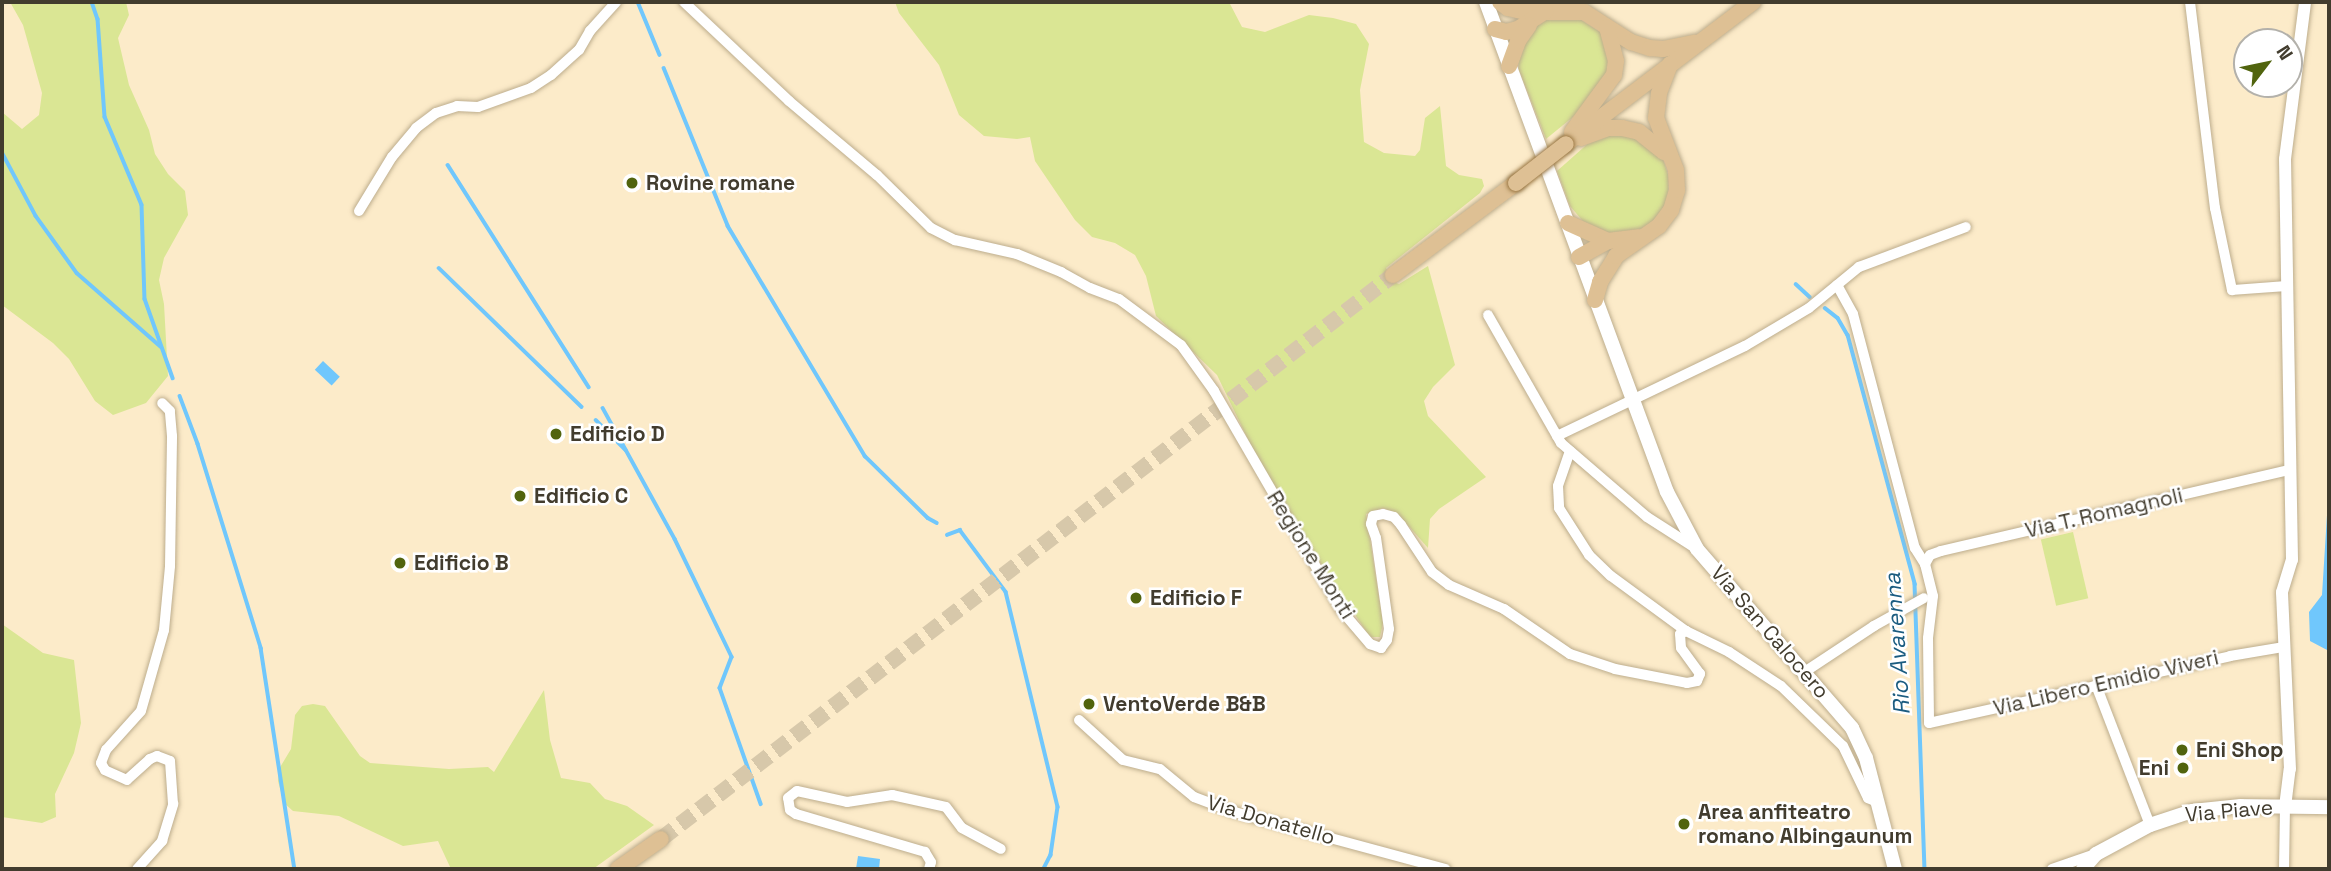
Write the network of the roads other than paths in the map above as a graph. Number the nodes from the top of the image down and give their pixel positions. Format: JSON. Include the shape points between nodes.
{"nodes":[{"id":1,"x":616,"y":2,"type":"edge"},
{"id":2,"x":684,"y":2,"type":"edge"},
{"id":3,"x":1486,"y":2,"type":"edge"},
{"id":4,"x":1500,"y":2,"type":"edge"},
{"id":5,"x":1754,"y":2,"type":"edge"},
{"id":6,"x":2190,"y":2,"type":"edge"},
{"id":7,"x":2305,"y":2,"type":"edge"},
{"id":8,"x":1528,"y":18,"type":"junction"},
{"id":9,"x":1607,"y":27,"type":"junction"},
{"id":10,"x":1496,"y":29,"type":"junction"},
{"id":11,"x":1701,"y":42,"type":"junction"},
{"id":12,"x":1670,"y":64,"type":"junction"},
{"id":13,"x":1508,"y":66,"type":"junction"},
{"id":14,"x":1566,"y":144,"type":"junction"},
{"id":15,"x":1671,"y":159,"type":"junction"},
{"id":16,"x":359,"y":211,"type":"dead end"},
{"id":17,"x":1568,"y":223,"type":"junction"},
{"id":18,"x":1966,"y":227,"type":"dead end"},
{"id":19,"x":1612,"y":249,"type":"junction"},
{"id":20,"x":1579,"y":257,"type":"junction"},
{"id":21,"x":1393,"y":275,"type":"tunnel mouth"},
{"id":22,"x":1838,"y":285,"type":"junction"},
{"id":23,"x":2285,"y":286,"type":"junction"},
{"id":24,"x":1595,"y":300,"type":"junction"},
{"id":25,"x":1488,"y":315,"type":"dead end"},
{"id":26,"x":1633,"y":400,"type":"junction"},
{"id":27,"x":162,"y":402,"type":"dead end"},
{"id":28,"x":1558,"y":436,"type":"junction"},
{"id":29,"x":1570,"y":451,"type":"junction"},
{"id":30,"x":2289,"y":470,"type":"junction"},
{"id":31,"x":1697,"y":549,"type":"junction"},
{"id":32,"x":1925,"y":564,"type":"junction"},
{"id":33,"x":1924,"y":598,"type":"dead end"},
{"id":34,"x":1686,"y":631,"type":"junction"},
{"id":35,"x":2284,"y":647,"type":"junction"},
{"id":36,"x":1806,"y":671,"type":"junction"},
{"id":37,"x":2096,"y":685,"type":"junction"},
{"id":38,"x":1079,"y":720,"type":"dead end"},
{"id":39,"x":1877,"y":802,"type":"junction"},
{"id":40,"x":2284,"y":807,"type":"junction"},
{"id":41,"x":2329,"y":807,"type":"edge"},
{"id":42,"x":2150,"y":825,"type":"junction"},
{"id":43,"x":661,"y":839,"type":"tunnel mouth"},
{"id":44,"x":1001,"y":849,"type":"dead end"},
{"id":45,"x":2096,"y":854,"type":"junction"},
{"id":46,"x":631,"y":864,"type":"edge"},
{"id":47,"x":137,"y":869,"type":"edge"},
{"id":48,"x":618,"y":869,"type":"edge"},
{"id":49,"x":929,"y":869,"type":"edge"},
{"id":50,"x":1445,"y":869,"type":"edge"},
{"id":51,"x":1895,"y":869,"type":"edge"},
{"id":52,"x":2052,"y":869,"type":"edge"},
{"id":53,"x":2082,"y":869,"type":"edge"},
{"id":54,"x":2284,"y":869,"type":"edge"}],
"edges":[{"from":1,"to":16,"type":"street","via":[[579,50],[531,88],[478,107],[457,106],[436,113],[416,128]]},
{"from":2,"to":34,"type":"street","name":"Regione Monti","via":[[931,228],[955,240],[1035,261],[1109,294],[1181,345],[1214,391],[1341,610],[1370,644],[1381,648],[1387,640],[1371,524],[1373,516],[1382,514],[1394,517],[1432,572],[1449,585],[1504,609],[1570,654],[1687,684],[1697,681],[1700,674],[1681,648],[1680,634]]},
{"from":3,"to":10,"type":"main road","name":"Via San Calocero"},
{"from":4,"to":8,"type":"main road"},
{"from":5,"to":11,"type":"main road"},
{"from":6,"to":23,"type":"street","via":[[2215,208],[2232,290]]},
{"from":7,"to":23,"type":"street","via":[[2285,159]]},
{"from":8,"to":9,"type":"main road","via":[[1546,11],[1584,12]]},
{"from":8,"to":10,"type":"main road","via":[[1506,32]]},
{"from":8,"to":13,"type":"main road"},
{"from":9,"to":11,"type":"main road","via":[[1650,48]]},
{"from":9,"to":14,"type":"main road","via":[[1616,61],[1614,75]]},
{"from":10,"to":13,"type":"main road","name":"Via San Calocero"},
{"from":11,"to":12,"type":"main road"},
{"from":12,"to":14,"type":"main road"},
{"from":12,"to":15,"type":"main road","via":[[1656,118]]},
{"from":13,"to":17,"type":"main road","name":"Via San Calocero"},
{"from":14,"to":15,"type":"main road","via":[[1608,128],[1622,128],[1657,143]]},
{"from":14,"to":21,"type":"main road","bridge":true},
{"from":15,"to":19,"type":"main road","via":[[1677,190],[1671,210],[1659,226]]},
{"from":17,"to":19,"type":"main road"},
{"from":17,"to":20,"type":"main road","name":"Via San Calocero"},
{"from":18,"to":22,"type":"street","via":[[1859,267]]},
{"from":19,"to":20,"type":"main road","via":[[1597,260]]},
{"from":19,"to":24,"type":"main road"},
{"from":20,"to":24,"type":"main road","name":"Via San Calocero"},
{"from":22,"to":26,"type":"street","via":[[1745,346]]},
{"from":22,"to":32,"type":"street","via":[[1853,314],[1915,548]]},
{"from":23,"to":30,"type":"street"},
{"from":24,"to":26,"type":"main road","name":"Via San Calocero"},
{"from":25,"to":28,"type":"street"},
{"from":26,"to":28,"type":"street"},
{"from":26,"to":31,"type":"main road","name":"Via San Calocero","via":[[1667,492]]},
{"from":27,"to":47,"type":"street","via":[[170,411],[172,436],[164,630],[141,711],[106,750],[101,763],[127,780],[150,759],[158,756],[170,761],[173,804],[162,841]]},
{"from":28,"to":29,"type":"street"},
{"from":29,"to":31,"type":"street","via":[[1647,517]]},
{"from":29,"to":34,"type":"street","via":[[1558,486],[1559,508],[1597,562]]},
{"from":30,"to":32,"type":"street","name":"Via T. Romagnoli","via":[[1941,551],[1930,555]]},
{"from":30,"to":35,"type":"street","via":[[2292,560],[2282,592]]},
{"from":31,"to":36,"type":"main road","name":"Via San Calocero"},
{"from":32,"to":37,"type":"street","name":"Via Libero Emidio Viveri","via":[[1933,596],[1928,723]]},
{"from":33,"to":36,"type":"street"},
{"from":34,"to":39,"type":"street","via":[[1767,675],[1817,719],[1843,746],[1868,798]]},
{"from":35,"to":37,"type":"street","name":"Via Libero Emidio Viveri"},
{"from":35,"to":40,"type":"street","via":[[2290,769]]},
{"from":36,"to":39,"type":"main road","name":"Via San Calocero","via":[[1856,734]]},
{"from":37,"to":42,"type":"street"},
{"from":38,"to":50,"type":"street","name":"Via Donatello","via":[[1123,760],[1160,769],[1194,797]]},
{"from":39,"to":51,"type":"main road","name":"Via San Calocero"},
{"from":40,"to":41,"type":"main road","name":"Via Piave"},
{"from":40,"to":42,"type":"main road","name":"Via Piave","via":[[2192,811]]},
{"from":40,"to":54,"type":"street"},
{"from":42,"to":45,"type":"main road","name":"Via Piave"},
{"from":43,"to":46,"type":"main road"},
{"from":44,"to":49,"type":"street","via":[[962,828],[946,807],[892,795],[847,803],[797,791],[788,798],[790,810],[796,814],[925,852]]},
{"from":45,"to":52,"type":"street"},
{"from":45,"to":53,"type":"main road","name":"Via Piave"},
{"from":46,"to":48,"type":"main road"}]}
